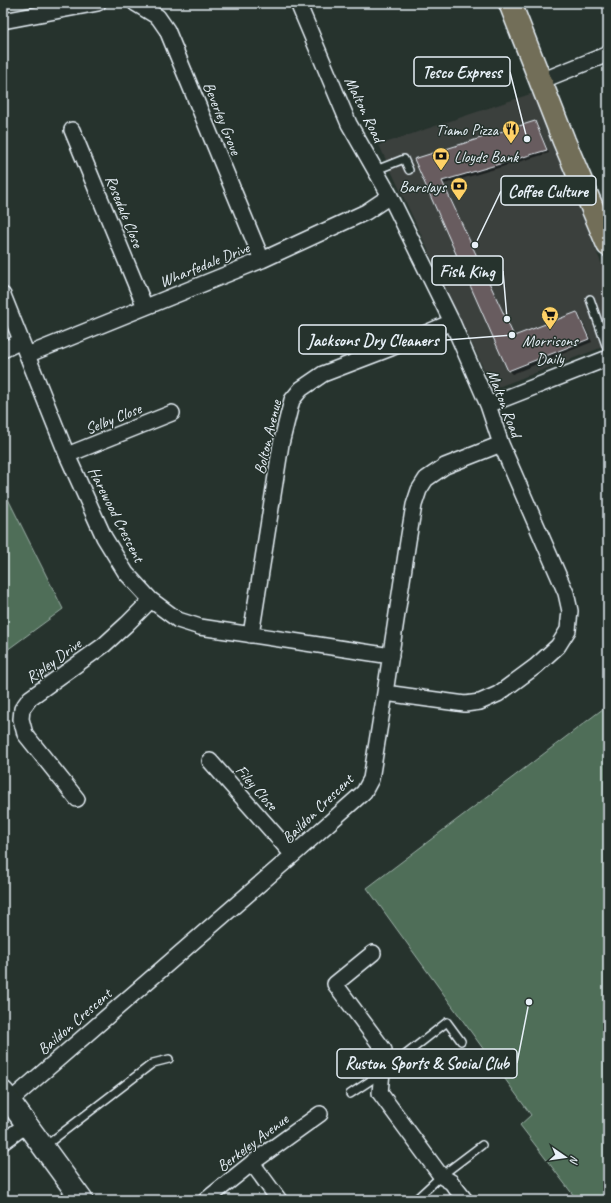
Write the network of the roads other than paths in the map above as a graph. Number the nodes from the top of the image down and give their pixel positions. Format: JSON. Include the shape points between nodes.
{"nodes":[{"id":1,"x":98,"y":3,"type":"edge"},
{"id":2,"x":135,"y":3,"type":"edge"},
{"id":3,"x":298,"y":3,"type":"edge"},
{"id":4,"x":510,"y":3,"type":"edge"},
{"id":5,"x":3,"y":21,"type":"edge"},
{"id":6,"x":608,"y":54,"type":"edge"},
{"id":7,"x":541,"y":81,"type":"junction"},
{"id":8,"x":72,"y":130,"type":"dead end"},
{"id":9,"x":376,"y":170,"type":"junction"},
{"id":10,"x":409,"y":170,"type":"dead end"},
{"id":11,"x":390,"y":196,"type":"junction"},
{"id":12,"x":608,"y":245,"type":"edge"},
{"id":13,"x":262,"y":260,"type":"junction"},
{"id":14,"x":3,"y":294,"type":"edge"},
{"id":15,"x":590,"y":299,"type":"dead end"},
{"id":16,"x":145,"y":307,"type":"junction"},
{"id":17,"x":452,"y":322,"type":"junction"},
{"id":18,"x":24,"y":348,"type":"junction"},
{"id":19,"x":3,"y":350,"type":"edge"},
{"id":20,"x":607,"y":359,"type":"edge"},
{"id":21,"x":488,"y":405,"type":"junction"},
{"id":22,"x":172,"y":413,"type":"dead end"},
{"id":23,"x":501,"y":444,"type":"junction"},
{"id":24,"x":67,"y":455,"type":"junction"},
{"id":25,"x":151,"y":600,"type":"junction"},
{"id":26,"x":251,"y":635,"type":"junction"},
{"id":27,"x":391,"y":656,"type":"junction"},
{"id":28,"x":385,"y":693,"type":"junction"},
{"id":29,"x":210,"y":761,"type":"dead end"},
{"id":30,"x":77,"y":799,"type":"dead end"},
{"id":31,"x":293,"y":855,"type":"junction"},
{"id":32,"x":373,"y":953,"type":"dead end"},
{"id":33,"x":461,"y":1041,"type":"dead end"},
{"id":34,"x":169,"y":1059,"type":"dead end"},
{"id":35,"x":382,"y":1073,"type":"junction"},
{"id":36,"x":350,"y":1094,"type":"dead end"},
{"id":37,"x":6,"y":1096,"type":"edge"},
{"id":38,"x":320,"y":1114,"type":"dead end"},
{"id":39,"x":27,"y":1124,"type":"junction"},
{"id":40,"x":3,"y":1142,"type":"edge"},
{"id":41,"x":482,"y":1145,"type":"dead end"},
{"id":42,"x":44,"y":1147,"type":"junction"},
{"id":43,"x":252,"y":1163,"type":"junction"},
{"id":44,"x":441,"y":1176,"type":"junction"},
{"id":45,"x":82,"y":1200,"type":"edge"},
{"id":46,"x":206,"y":1200,"type":"edge"},
{"id":47,"x":279,"y":1200,"type":"edge"},
{"id":48,"x":415,"y":1200,"type":"edge"},
{"id":49,"x":465,"y":1200,"type":"edge"}],
"edges":[{"from":1,"to":5,"type":"street"},
{"from":2,"to":13,"type":"street","name":"Beverley Grove","via":[[158,17],[167,30]]},
{"from":3,"to":9,"type":"street","name":"Malton Road","via":[[349,124]]},
{"from":4,"to":7,"type":"main road"},
{"from":6,"to":7,"type":"street"},
{"from":7,"to":12,"type":"main road"},
{"from":8,"to":16,"type":"street","name":"Rosedale Close"},
{"from":9,"to":10,"type":"lane","via":[[404,159]]},
{"from":9,"to":11,"type":"street","name":"Malton Road"},
{"from":11,"to":13,"type":"street","name":"Wharfedale Drive","via":[[366,212]]},
{"from":11,"to":17,"type":"street","name":"Malton Road"},
{"from":13,"to":16,"type":"street","name":"Wharfedale Drive"},
{"from":14,"to":18,"type":"street","name":"Harewood Crescent"},
{"from":15,"to":20,"type":"lane"},
{"from":16,"to":18,"type":"street","name":"Wharfedale Drive"},
{"from":17,"to":21,"type":"street","name":"Malton Road"},
{"from":17,"to":26,"type":"street","name":"Bolton Avenue","via":[[323,374],[301,389],[292,400],[281,444]]},
{"from":18,"to":19,"type":"street","name":"Wharfedale Drive"},
{"from":18,"to":24,"type":"street","name":"Harewood Crescent"},
{"from":20,"to":21,"type":"street"},
{"from":21,"to":23,"type":"street","name":"Malton Road"},
{"from":22,"to":24,"type":"street","name":"Selby Close"},
{"from":23,"to":27,"type":"street","name":"Baildon Crescent","via":[[445,466],[426,479],[419,490],[408,540]]},
{"from":23,"to":28,"type":"street","name":"Malton Road","via":[[566,593],[570,611],[568,630],[558,646],[536,666],[498,694],[480,702],[465,704]]},
{"from":24,"to":25,"type":"street","name":"Harewood Crescent","via":[[104,537],[126,573]]},
{"from":25,"to":26,"type":"street","name":"Harewood Crescent","via":[[178,620],[200,627]]},
{"from":25,"to":30,"type":"street","name":"Ripley Drive","via":[[104,645],[30,698],[22,709],[21,719],[25,734]]},
{"from":26,"to":27,"type":"street","name":"Harewood Crescent"},
{"from":27,"to":28,"type":"street","name":"Baildon Crescent"},
{"from":28,"to":31,"type":"street","name":"Baildon Crescent","via":[[371,779],[364,792]]},
{"from":29,"to":31,"type":"street","name":"Filey Close"},
{"from":31,"to":37,"type":"street","name":"Baildon Crescent"},
{"from":32,"to":35,"type":"street","via":[[335,984],[384,1050]]},
{"from":33,"to":35,"type":"lane","via":[[447,1022]]},
{"from":34,"to":42,"type":"lane","via":[[153,1063]]},
{"from":35,"to":36,"type":"lane"},
{"from":35,"to":44,"type":"street","via":[[380,1093]]},
{"from":37,"to":39,"type":"street"},
{"from":38,"to":43,"type":"street","name":"Berkeley Avenue"},
{"from":39,"to":40,"type":"street"},
{"from":39,"to":42,"type":"street"},
{"from":41,"to":44,"type":"lane"},
{"from":42,"to":45,"type":"street"},
{"from":43,"to":46,"type":"street","name":"Berkeley Avenue"},
{"from":43,"to":47,"type":"street"},
{"from":44,"to":48,"type":"lane"},
{"from":44,"to":49,"type":"street","via":[[451,1182]]}]}
